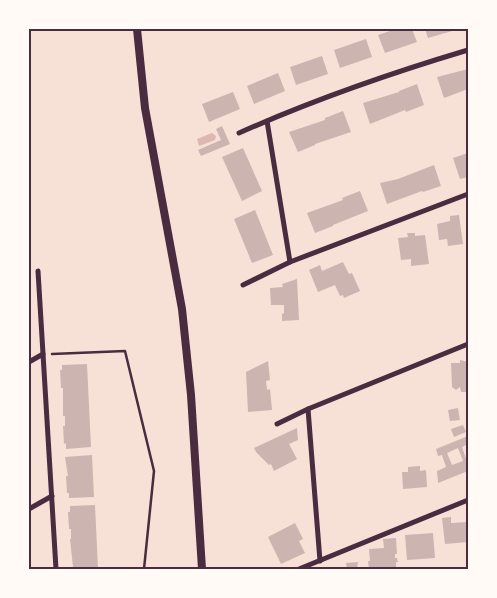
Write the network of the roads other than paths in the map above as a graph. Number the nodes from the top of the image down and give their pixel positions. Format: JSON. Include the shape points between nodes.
{"nodes":[{"id":1,"x":137,"y":29,"type":"edge"},
{"id":2,"x":468,"y":50,"type":"edge"},
{"id":3,"x":267,"y":121,"type":"junction"},
{"id":4,"x":239,"y":133,"type":"dead end"},
{"id":5,"x":468,"y":194,"type":"edge"},
{"id":6,"x":290,"y":262,"type":"junction"},
{"id":7,"x":38,"y":271,"type":"dead end"},
{"id":8,"x":243,"y":285,"type":"dead end"},
{"id":9,"x":468,"y":344,"type":"edge"},
{"id":10,"x":43,"y":354,"type":"junction"},
{"id":11,"x":29,"y":362,"type":"edge"},
{"id":12,"x":308,"y":409,"type":"junction"},
{"id":13,"x":277,"y":424,"type":"dead end"},
{"id":14,"x":52,"y":496,"type":"junction"},
{"id":15,"x":468,"y":500,"type":"edge"},
{"id":16,"x":29,"y":509,"type":"edge"},
{"id":17,"x":320,"y":561,"type":"junction"},
{"id":18,"x":56,"y":569,"type":"edge"},
{"id":19,"x":202,"y":569,"type":"edge"},
{"id":20,"x":299,"y":569,"type":"edge"}],
"edges":[{"from":1,"to":19,"type":"street","via":[[145,108],[182,309]]},
{"from":2,"to":3,"type":"street","via":[[407,68]]},
{"from":3,"to":4,"type":"street"},
{"from":3,"to":6,"type":"street"},
{"from":5,"to":6,"type":"street"},
{"from":6,"to":8,"type":"street"},
{"from":7,"to":10,"type":"street"},
{"from":9,"to":12,"type":"street"},
{"from":10,"to":11,"type":"street"},
{"from":10,"to":14,"type":"street"},
{"from":12,"to":13,"type":"street"},
{"from":12,"to":17,"type":"street"},
{"from":14,"to":16,"type":"street"},
{"from":14,"to":18,"type":"street"},
{"from":15,"to":17,"type":"street"},
{"from":17,"to":20,"type":"street"}]}
